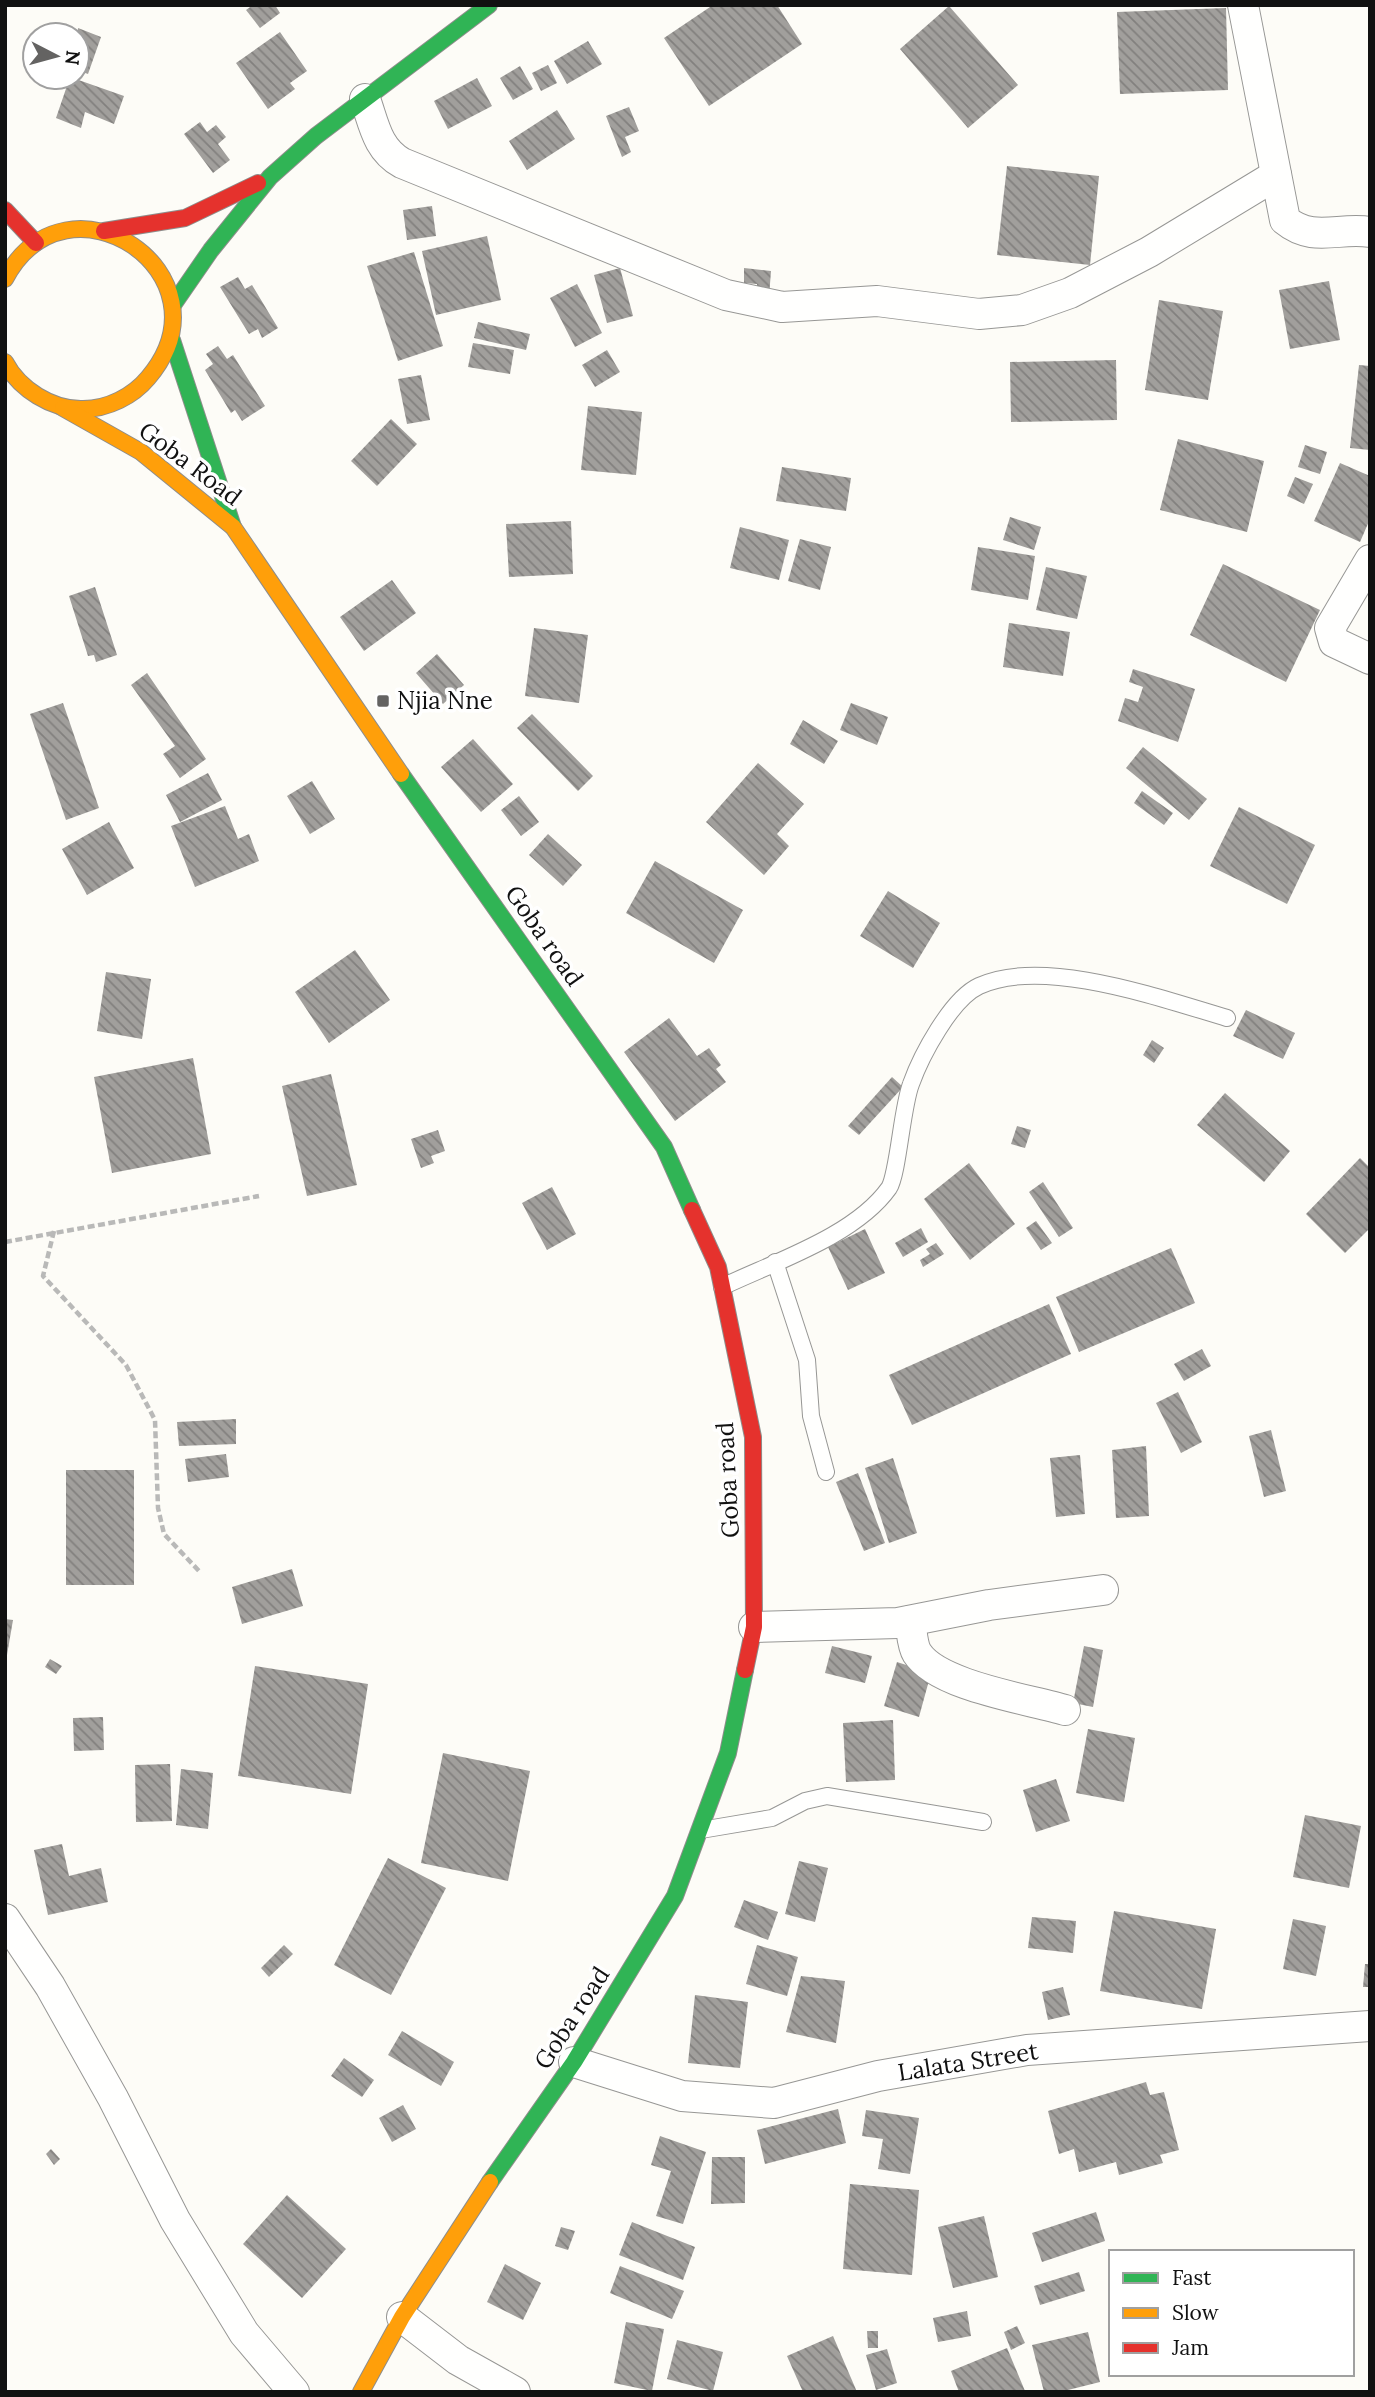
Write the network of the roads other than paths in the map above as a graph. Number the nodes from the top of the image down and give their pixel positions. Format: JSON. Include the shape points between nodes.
{"nodes":[{"id":1,"x":489,"y":5,"type":"edge"},
{"id":2,"x":1243,"y":5,"type":"edge"},
{"id":3,"x":365,"y":99,"type":"junction"},
{"id":4,"x":1276,"y":175,"type":"junction"},
{"id":5,"x":270,"y":177,"type":"junction"},
{"id":6,"x":5,"y":210,"type":"edge"},
{"id":7,"x":104,"y":232,"type":"junction"},
{"id":8,"x":1370,"y":232,"type":"edge"},
{"id":9,"x":36,"y":243,"type":"junction"},
{"id":10,"x":5,"y":279,"type":"edge"},
{"id":11,"x":173,"y":305,"type":"junction"},
{"id":12,"x":172,"y":340,"type":"junction"},
{"id":13,"x":5,"y":362,"type":"edge"},
{"id":14,"x":5,"y":390,"type":"edge"},
{"id":15,"x":32,"y":393,"type":"junction"},
{"id":16,"x":63,"y":408,"type":"junction"},
{"id":17,"x":233,"y":527,"type":"junction"},
{"id":18,"x":1370,"y":560,"type":"edge"},
{"id":19,"x":1370,"y":659,"type":"edge"},
{"id":20,"x":1227,"y":1018,"type":"dead end"},
{"id":21,"x":775,"y":1262,"type":"junction"},
{"id":22,"x":722,"y":1287,"type":"junction"},
{"id":23,"x":826,"y":1472,"type":"dead end"},
{"id":24,"x":1103,"y":1590,"type":"dead end"},
{"id":25,"x":910,"y":1621,"type":"junction"},
{"id":26,"x":754,"y":1627,"type":"junction"},
{"id":27,"x":1065,"y":1710,"type":"dead end"},
{"id":28,"x":983,"y":1822,"type":"dead end"},
{"id":29,"x":699,"y":1831,"type":"junction"},
{"id":30,"x":5,"y":1919,"type":"edge"},
{"id":31,"x":1370,"y":2026,"type":"edge"},
{"id":32,"x":574,"y":2062,"type":"junction"},
{"id":33,"x":402,"y":2317,"type":"junction"},
{"id":34,"x":294,"y":2392,"type":"edge"},
{"id":35,"x":361,"y":2392,"type":"edge"},
{"id":36,"x":515,"y":2392,"type":"edge"}],
"edges":[{"from":1,"to":3,"type":"street"},
{"from":2,"to":4,"type":"street"},
{"from":3,"to":4,"type":"street","via":[[380,142],[388,155],[402,163],[726,295],[782,307],[877,301],[979,314],[1023,310],[1070,293],[1149,252]]},
{"from":3,"to":5,"type":"street"},
{"from":4,"to":8,"type":"street","via":[[1285,220],[1299,231]]},
{"from":5,"to":7,"type":"street","via":[[185,218]]},
{"from":5,"to":11,"type":"street"},
{"from":6,"to":9,"type":"street"},
{"from":7,"to":9,"type":"street","via":[[69,230]]},
{"from":7,"to":11,"type":"street","via":[[136,246],[160,272]]},
{"from":9,"to":10,"type":"street","via":[[10,267]]},
{"from":11,"to":12,"type":"street"},
{"from":12,"to":16,"type":"street","via":[[157,372],[131,396],[99,409]]},
{"from":12,"to":17,"type":"street","name":"Goba Road"},
{"from":13,"to":15,"type":"street"},
{"from":14,"to":15,"type":"street"},
{"from":15,"to":16,"type":"street","name":"Goba Road"},
{"from":16,"to":17,"type":"street","name":"Goba Road","via":[[141,452]]},
{"from":17,"to":22,"type":"street","name":"Goba road","via":[[664,1147],[718,1267]]},
{"from":18,"to":19,"type":"street","via":[[1330,628],[1334,642]]},
{"from":20,"to":21,"type":"lane","via":[[1133,990],[1060,977],[1004,977],[976,987],[945,1019],[921,1057],[906,1097],[890,1186],[853,1224]]},
{"from":21,"to":22,"type":"lane"},
{"from":21,"to":23,"type":"lane","via":[[807,1360],[811,1416]]},
{"from":22,"to":26,"type":"street","name":"Goba road","via":[[753,1437]]},
{"from":24,"to":25,"type":"street"},
{"from":25,"to":26,"type":"street"},
{"from":25,"to":27,"type":"street","via":[[916,1651],[927,1664],[953,1679]]},
{"from":26,"to":29,"type":"street","name":"Goba road","via":[[728,1754]]},
{"from":28,"to":29,"type":"lane","via":[[827,1796],[805,1801],[772,1818]]},
{"from":29,"to":32,"type":"street","name":"Goba road","via":[[675,1896]]},
{"from":30,"to":34,"type":"street","via":[[50,1986],[175,2220],[244,2333]]},
{"from":31,"to":32,"type":"street","name":"Lalata Street","via":[[1027,2050],[878,2076],[774,2103],[682,2096]]},
{"from":32,"to":33,"type":"street","name":"Goba road","via":[[518,2138]]},
{"from":33,"to":35,"type":"street","name":"Goba road"},
{"from":33,"to":36,"type":"street","via":[[458,2360]]}]}
